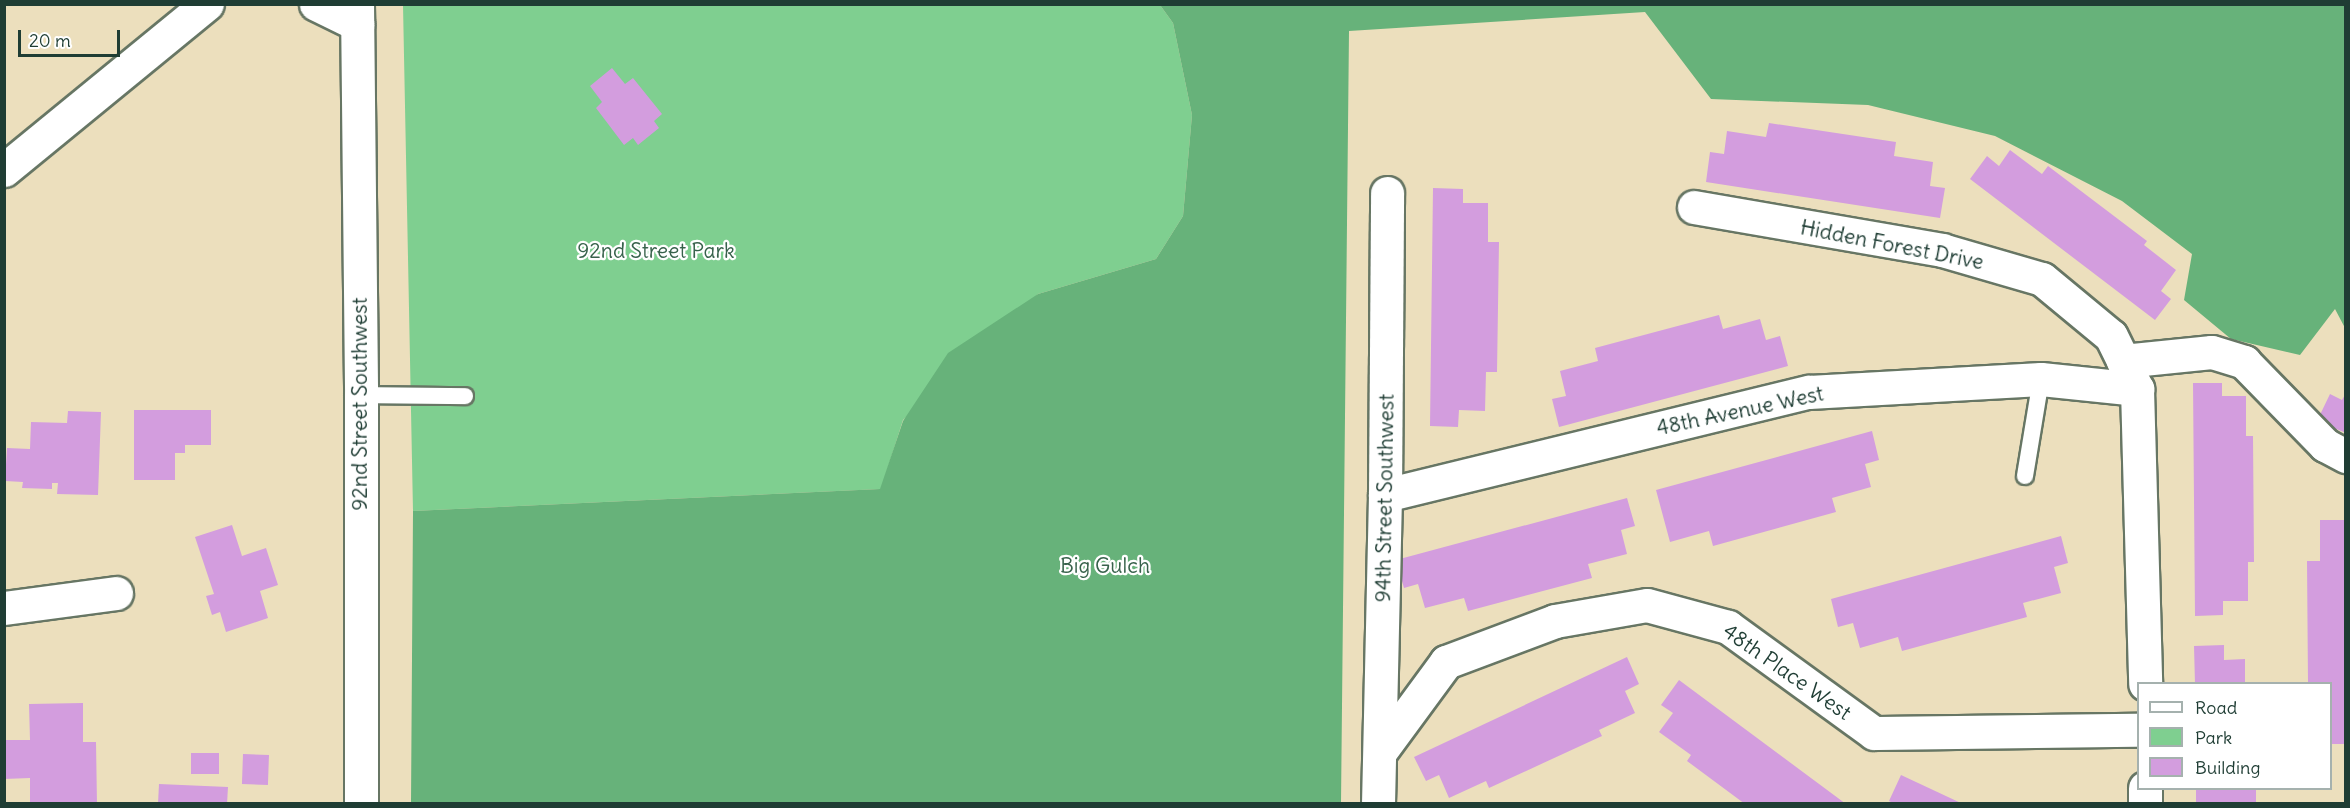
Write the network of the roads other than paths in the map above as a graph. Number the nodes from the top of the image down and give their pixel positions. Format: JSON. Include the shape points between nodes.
{"nodes":[{"id":1,"x":207,"y":4,"type":"edge"},
{"id":2,"x":316,"y":4,"type":"edge"},
{"id":3,"x":357,"y":14,"type":"edge"},
{"id":4,"x":4,"y":170,"type":"edge"},
{"id":5,"x":1387,"y":193,"type":"dead end"},
{"id":6,"x":1694,"y":207,"type":"dead end"},
{"id":7,"x":2130,"y":375,"type":"junction"},
{"id":8,"x":2041,"y":379,"type":"junction"},
{"id":9,"x":361,"y":395,"type":"junction"},
{"id":10,"x":465,"y":396,"type":"dead end"},
{"id":11,"x":2346,"y":456,"type":"edge"},
{"id":12,"x":2025,"y":476,"type":"dead end"},
{"id":13,"x":1385,"y":495,"type":"junction"},
{"id":14,"x":116,"y":593,"type":"dead end"},
{"id":15,"x":4,"y":608,"type":"edge"},
{"id":16,"x":2145,"y":682,"type":"edge"},
{"id":17,"x":2137,"y":730,"type":"edge"},
{"id":18,"x":1380,"y":752,"type":"junction"},
{"id":19,"x":361,"y":804,"type":"edge"},
{"id":20,"x":1378,"y":804,"type":"edge"}],
"edges":[{"from":1,"to":4,"type":"street"},
{"from":2,"to":3,"type":"street"},
{"from":3,"to":9,"type":"street","name":"92nd Street Southwest"},
{"from":5,"to":13,"type":"street","name":"94th Street Southwest"},
{"from":6,"to":7,"type":"street","name":"Hidden Forest Drive","via":[[1942,250],[2042,279],[2111,336]]},
{"from":7,"to":8,"type":"street","name":"48th Avenue West"},
{"from":7,"to":11,"type":"street","name":"48th Avenue West","via":[[2212,352],[2244,362],[2325,445]]},
{"from":7,"to":16,"type":"street","name":"Hidden Forest Drive"},
{"from":8,"to":12,"type":"lane"},
{"from":8,"to":13,"type":"street","name":"48th Avenue West","via":[[1809,392]]},
{"from":9,"to":10,"type":"lane"},
{"from":9,"to":19,"type":"street","name":"92nd Street Southwest"},
{"from":13,"to":18,"type":"street","name":"94th Street Southwest"},
{"from":14,"to":15,"type":"street"},
{"from":17,"to":18,"type":"street","name":"48th Place West","via":[[1874,733],[1728,627],[1647,605],[1556,621],[1446,663]]},
{"from":18,"to":20,"type":"street","name":"94th Street Southwest"}]}
